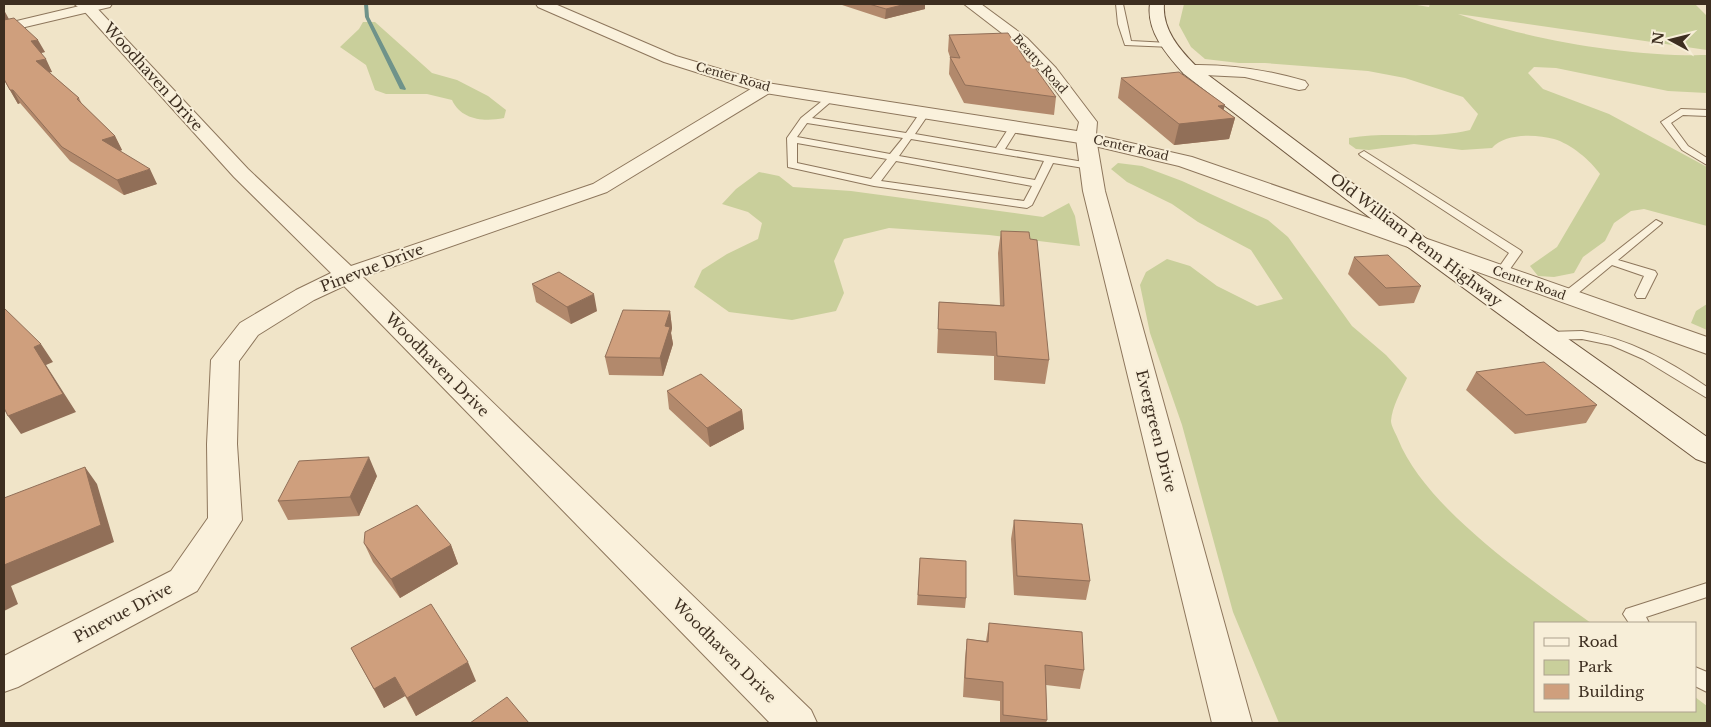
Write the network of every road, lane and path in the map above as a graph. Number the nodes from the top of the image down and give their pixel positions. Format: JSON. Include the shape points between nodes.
{"nodes":[{"id":1,"x":543,"y":4,"type":"edge"},
{"id":2,"x":971,"y":4,"type":"edge"},
{"id":3,"x":1120,"y":4,"type":"edge"},
{"id":4,"x":1157,"y":4,"type":"edge"},
{"id":5,"x":92,"y":5,"type":"edge"},
{"id":6,"x":4,"y":28,"type":"edge"},
{"id":7,"x":1170,"y":45,"type":"junction"},
{"id":8,"x":1190,"y":70,"type":"junction"},
{"id":9,"x":1299,"y":85,"type":"dead end"},
{"id":10,"x":764,"y":88,"type":"junction"},
{"id":11,"x":830,"y":98,"type":"junction"},
{"id":12,"x":925,"y":112,"type":"junction"},
{"id":13,"x":1707,"y":113,"type":"edge"},
{"id":14,"x":804,"y":120,"type":"junction"},
{"id":15,"x":1015,"y":125,"type":"junction"},
{"id":16,"x":909,"y":136,"type":"junction"},
{"id":17,"x":792,"y":139,"type":"junction"},
{"id":18,"x":1685,"y":148,"type":"junction"},
{"id":19,"x":1707,"y":148,"type":"edge"},
{"id":20,"x":999,"y":151,"type":"junction"},
{"id":21,"x":1088,"y":152,"type":"junction"},
{"id":22,"x":1364,"y":154,"type":"dead end"},
{"id":23,"x":893,"y":158,"type":"junction"},
{"id":24,"x":1050,"y":159,"type":"junction"},
{"id":25,"x":1707,"y":162,"type":"edge"},
{"id":26,"x":874,"y":183,"type":"junction"},
{"id":27,"x":1038,"y":184,"type":"junction"},
{"id":28,"x":1656,"y":223,"type":"dead end"},
{"id":29,"x":1416,"y":242,"type":"junction"},
{"id":30,"x":1610,"y":261,"type":"junction"},
{"id":31,"x":1501,"y":273,"type":"junction"},
{"id":32,"x":347,"y":275,"type":"junction"},
{"id":33,"x":1641,"y":295,"type":"dead end"},
{"id":34,"x":1567,"y":296,"type":"junction"},
{"id":35,"x":1546,"y":336,"type":"junction"},
{"id":36,"x":1707,"y":346,"type":"edge"},
{"id":37,"x":1707,"y":393,"type":"edge"},
{"id":38,"x":1707,"y":452,"type":"edge"},
{"id":39,"x":1707,"y":590,"type":"edge"},
{"id":40,"x":1639,"y":622,"type":"edge"},
{"id":41,"x":4,"y":675,"type":"edge"},
{"id":42,"x":1696,"y":675,"type":"edge"},
{"id":43,"x":1707,"y":683,"type":"edge"},
{"id":44,"x":797,"y":723,"type":"edge"},
{"id":45,"x":1232,"y":723,"type":"edge"}],
"edges":[{"from":1,"to":10,"type":"street","name":"Center Road","via":[[670,60]]},
{"from":2,"to":21,"type":"street","name":"Beatty Road","via":[[993,17],[1031,50],[1088,122]]},
{"from":3,"to":7,"type":"lane","via":[[1128,43]]},
{"from":4,"to":7,"type":"street","name":"Old William Penn Highway","via":[[1158,22]]},
{"from":5,"to":6,"type":"street"},
{"from":5,"to":32,"type":"street","name":"Woodhaven Drive","via":[[241,173]]},
{"from":7,"to":8,"type":"street","name":"Old William Penn Highway"},
{"from":8,"to":9,"type":"street","via":[[1239,70]]},
{"from":8,"to":29,"type":"street","name":"Old William Penn Highway"},
{"from":10,"to":11,"type":"street","name":"Center Road"},
{"from":10,"to":32,"type":"street","name":"Pinevue Drive","via":[[600,188]]},
{"from":11,"to":12,"type":"street","name":"Center Road"},
{"from":11,"to":14,"type":"lane"},
{"from":12,"to":15,"type":"street","name":"Center Road"},
{"from":12,"to":16,"type":"lane"},
{"from":13,"to":18,"type":"lane","via":[[1681,112],[1666,122]]},
{"from":14,"to":16,"type":"lane"},
{"from":14,"to":17,"type":"lane"},
{"from":15,"to":20,"type":"lane"},
{"from":15,"to":21,"type":"street","name":"Center Road"},
{"from":16,"to":20,"type":"lane"},
{"from":16,"to":23,"type":"lane"},
{"from":17,"to":23,"type":"lane"},
{"from":17,"to":26,"type":"lane","via":[[792,165]]},
{"from":18,"to":19,"type":"lane"},
{"from":18,"to":25,"type":"lane"},
{"from":20,"to":24,"type":"lane"},
{"from":21,"to":24,"type":"lane"},
{"from":21,"to":29,"type":"street","name":"Center Road","via":[[1185,161]]},
{"from":21,"to":45,"type":"street","name":"Evergreen Drive","via":[[1094,191]]},
{"from":22,"to":31,"type":"lane","via":[[1516,252]]},
{"from":23,"to":26,"type":"lane"},
{"from":23,"to":27,"type":"lane"},
{"from":24,"to":27,"type":"lane"},
{"from":26,"to":27,"type":"lane","via":[[1027,205]]},
{"from":28,"to":30,"type":"lane"},
{"from":29,"to":31,"type":"street","name":"Center Road"},
{"from":29,"to":35,"type":"street","name":"Old William Penn Highway"},
{"from":30,"to":33,"type":"lane","via":[[1651,274]]},
{"from":30,"to":34,"type":"lane"},
{"from":31,"to":34,"type":"street","name":"Center Road"},
{"from":32,"to":41,"type":"street","name":"Pinevue Drive","via":[[305,295],[249,329],[225,360],[222,444],[225,520],[184,581]]},
{"from":32,"to":44,"type":"street","name":"Woodhaven Drive"},
{"from":34,"to":36,"type":"street","name":"Center Road"},
{"from":35,"to":37,"type":"lane","via":[[1582,335],[1617,343],[1682,375]]},
{"from":35,"to":38,"type":"street","name":"Old William Penn Highway"},
{"from":39,"to":40,"type":"lane","via":[[1632,614]]},
{"from":42,"to":43,"type":"lane"}]}
